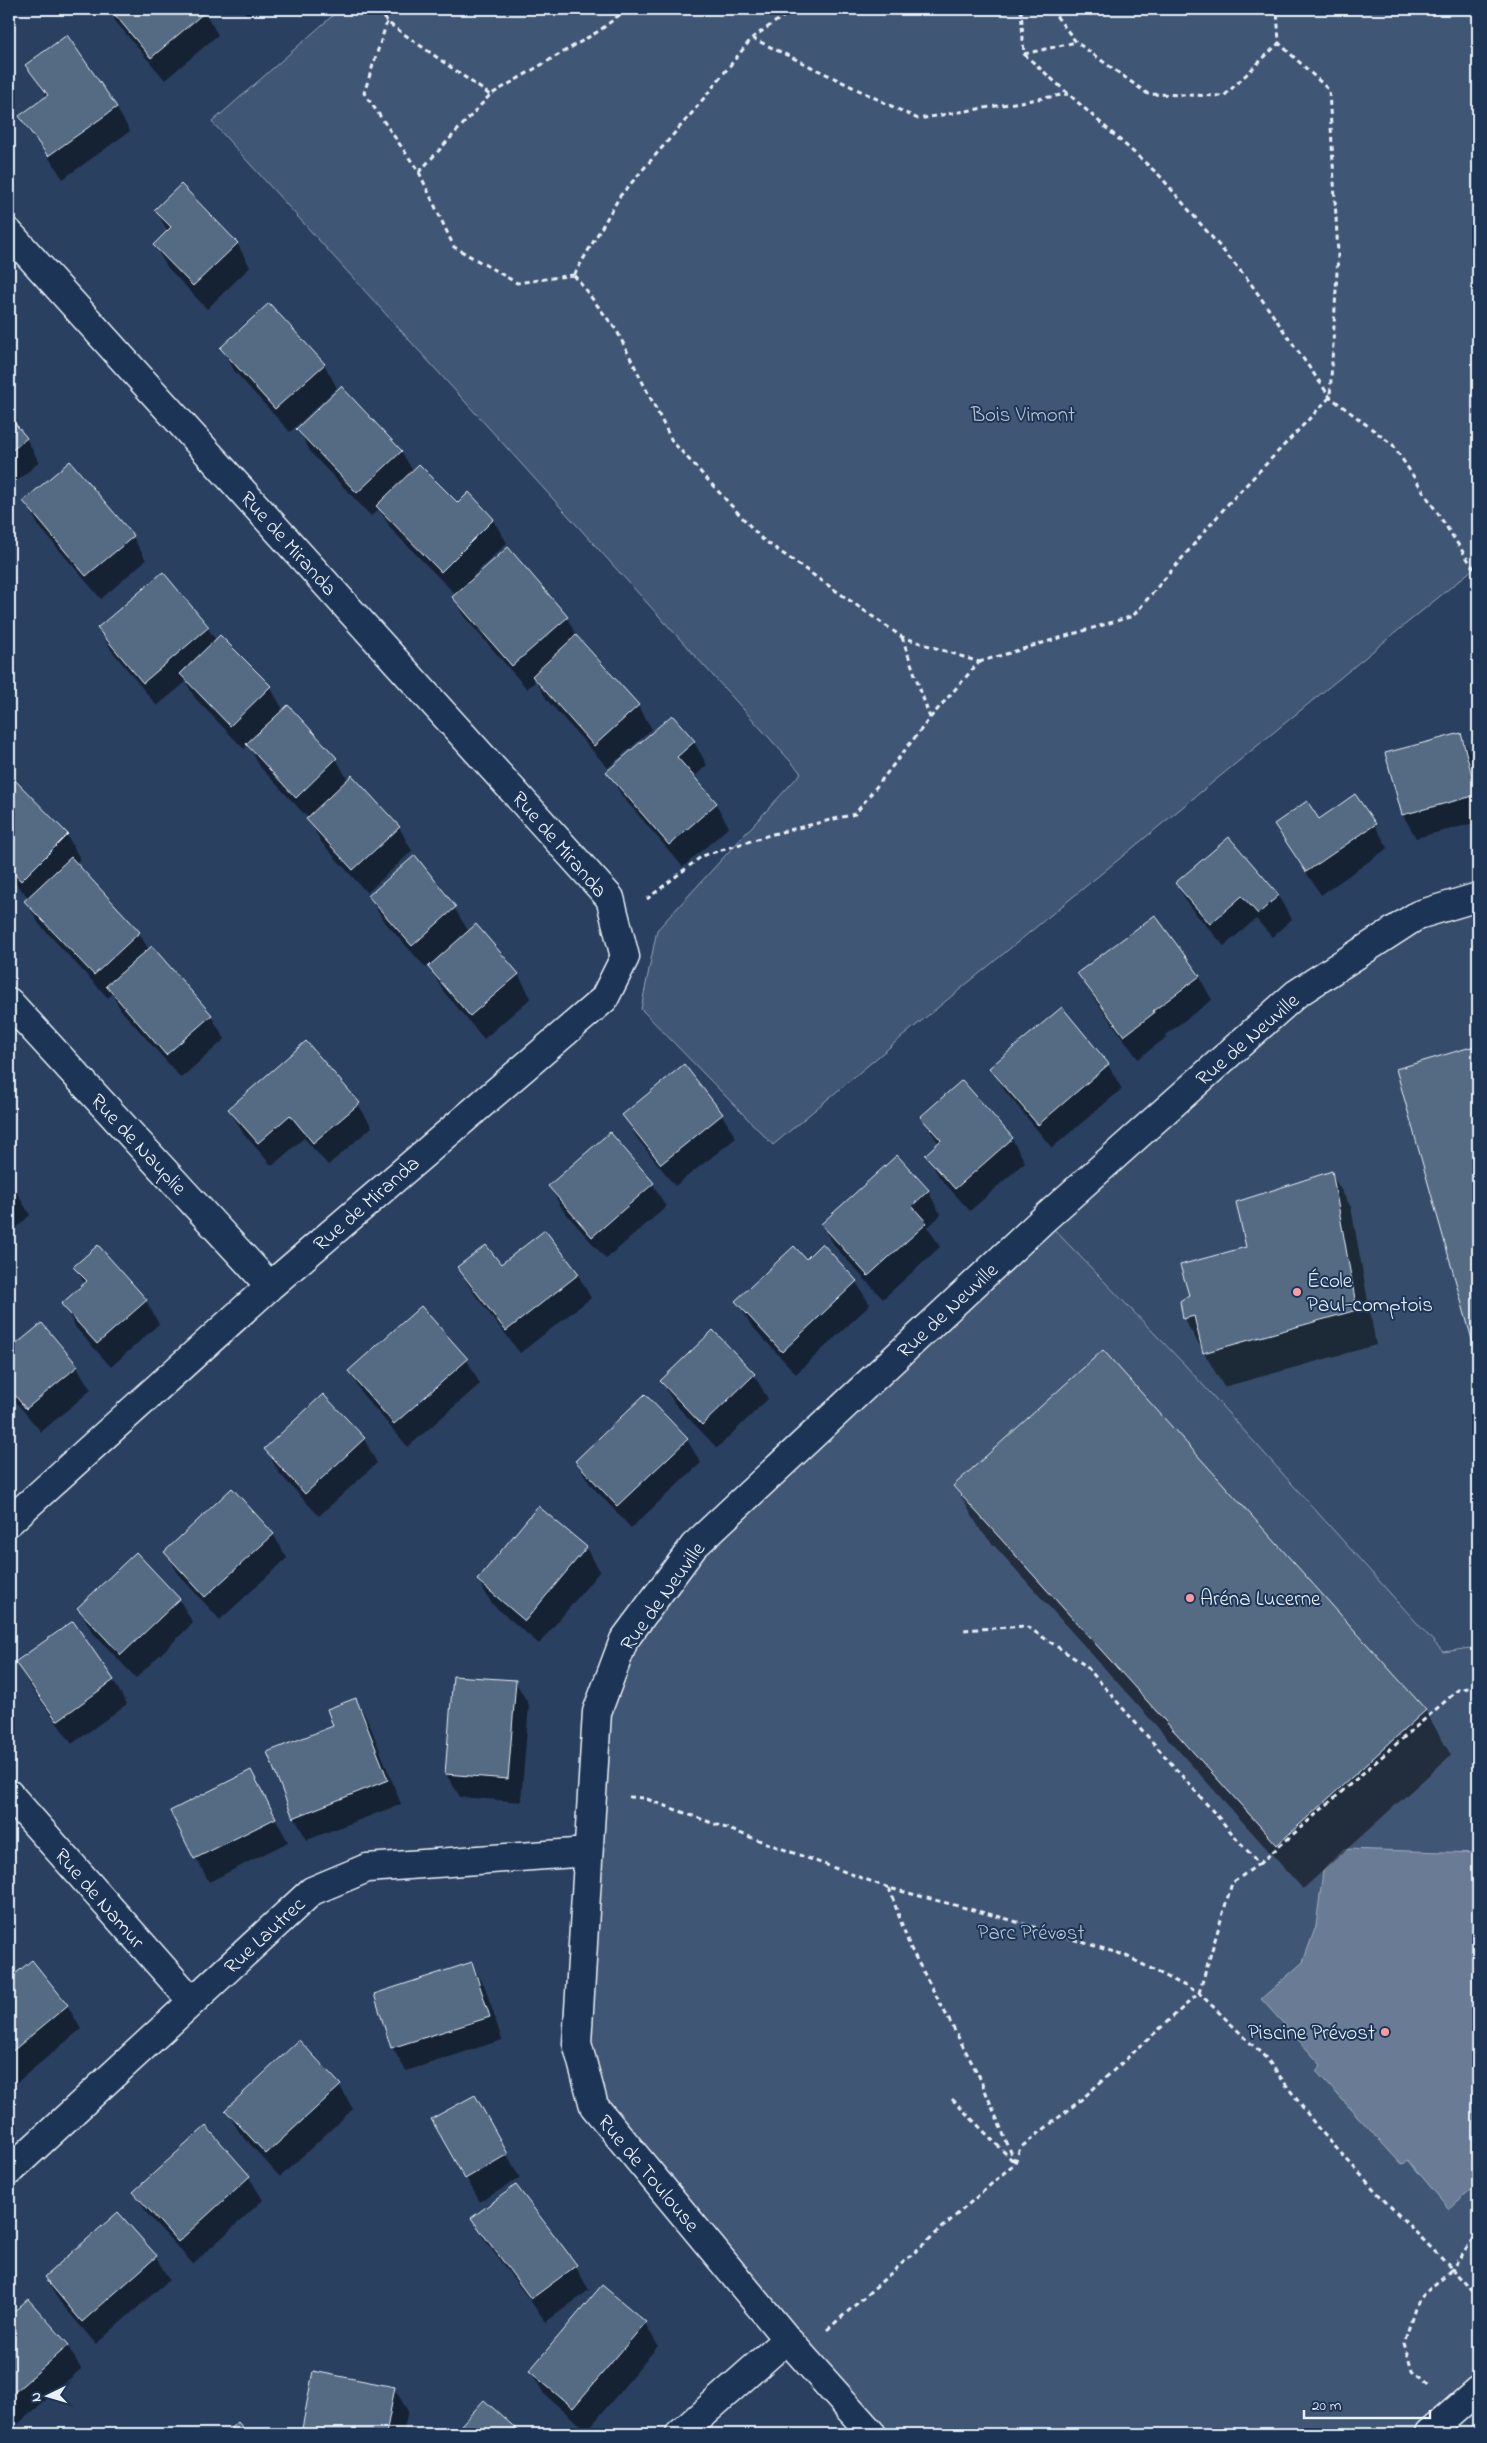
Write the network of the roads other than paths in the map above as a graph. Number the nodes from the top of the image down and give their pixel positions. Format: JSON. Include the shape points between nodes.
{"nodes":[{"id":1,"x":9,"y":233,"type":"edge"},
{"id":2,"x":1478,"y":897,"type":"edge"},
{"id":3,"x":9,"y":1002,"type":"edge"},
{"id":4,"x":270,"y":1286,"type":"junction"},
{"id":5,"x":9,"y":1522,"type":"edge"},
{"id":6,"x":9,"y":1794,"type":"edge"},
{"id":7,"x":588,"y":1852,"type":"junction"},
{"id":8,"x":192,"y":2001,"type":"junction"},
{"id":9,"x":9,"y":2171,"type":"edge"},
{"id":10,"x":793,"y":2346,"type":"junction"},
{"id":11,"x":1478,"y":2391,"type":"edge"},
{"id":12,"x":680,"y":2434,"type":"edge"},
{"id":13,"x":872,"y":2434,"type":"edge"},
{"id":14,"x":1430,"y":2434,"type":"edge"}],
"edges":[{"from":1,"to":4,"type":"street","name":"Rue de Miranda","via":[[610,898],[625,957],[604,999]]},
{"from":2,"to":7,"type":"street","name":"Rue de Neuville","via":[[1418,915],[1296,994],[1037,1226],[694,1546],[624,1640],[597,1712]]},
{"from":3,"to":4,"type":"street","name":"Rue de Nauplie"},
{"from":4,"to":5,"type":"street","name":"Rue de Miranda"},
{"from":6,"to":8,"type":"street","name":"Rue de Namur"},
{"from":7,"to":8,"type":"street","name":"Rue Lautrec","via":[[367,1868],[312,1891]]},
{"from":7,"to":10,"type":"street","name":"Rue de Toulouse","via":[[577,2044],[594,2106]]},
{"from":8,"to":9,"type":"street","name":"Rue Lautrec"},
{"from":10,"to":12,"type":"street"},
{"from":10,"to":13,"type":"street","name":"Rue de Toulouse"},
{"from":11,"to":14,"type":"street"}]}
